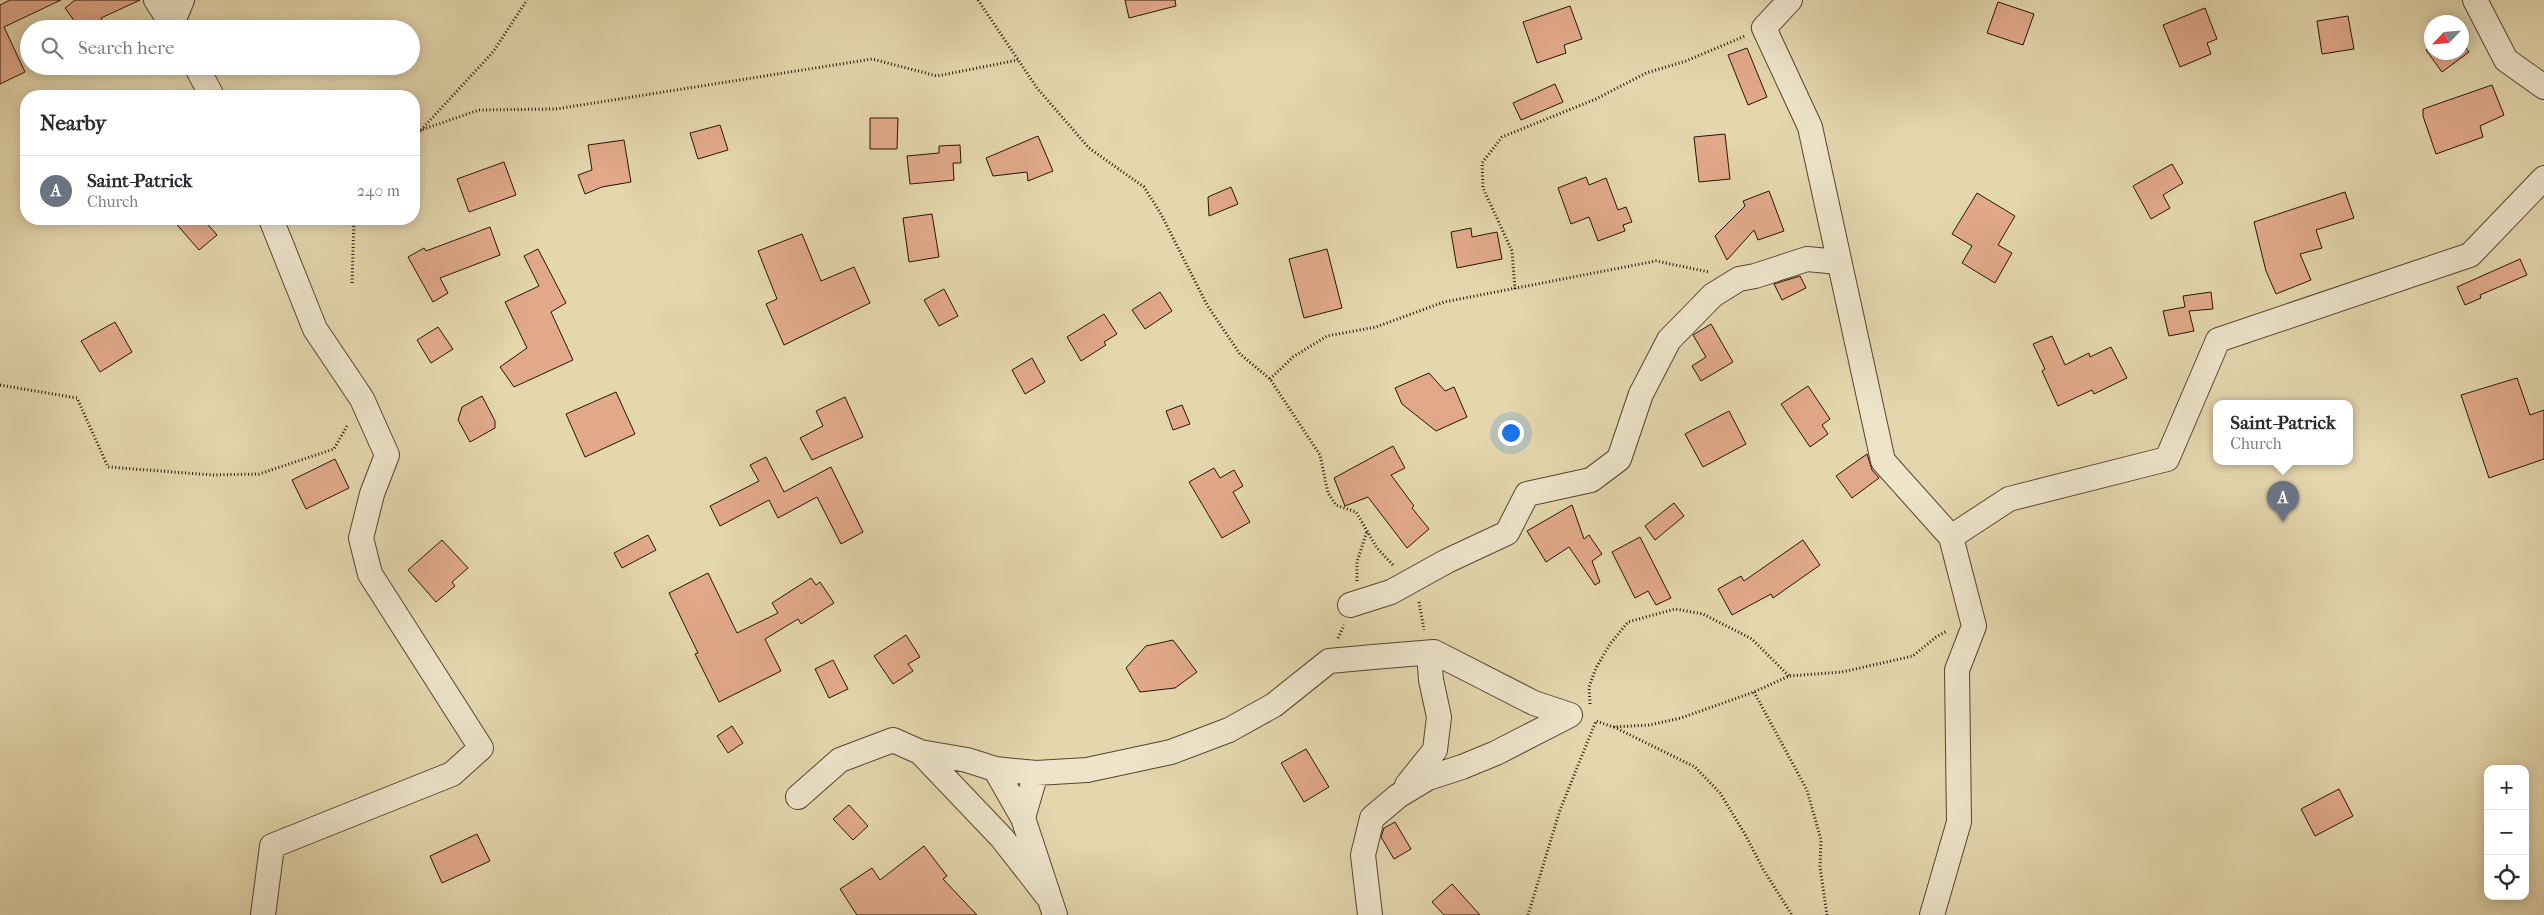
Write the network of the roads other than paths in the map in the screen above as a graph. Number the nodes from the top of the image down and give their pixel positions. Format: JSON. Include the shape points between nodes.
{"nodes":[{"id":1,"x":156,"y":0,"type":"edge"},
{"id":2,"x":182,"y":0,"type":"edge"},
{"id":3,"x":1790,"y":0,"type":"edge"},
{"id":4,"x":2475,"y":0,"type":"edge"},
{"id":5,"x":169,"y":20,"type":"edge"},
{"id":6,"x":175,"y":20,"type":"edge"},
{"id":7,"x":201,"y":75,"type":"edge"},
{"id":8,"x":2544,"y":87,"type":"edge"},
{"id":9,"x":209,"y":90,"type":"edge"},
{"id":10,"x":2544,"y":178,"type":"edge"},
{"id":11,"x":273,"y":225,"type":"edge"},
{"id":12,"x":1839,"y":262,"type":"junction"},
{"id":13,"x":1951,"y":537,"type":"junction"},
{"id":14,"x":1350,"y":605,"type":"dead end"},
{"id":15,"x":1429,"y":653,"type":"junction"},
{"id":16,"x":920,"y":752,"type":"junction"},
{"id":17,"x":995,"y":769,"type":"junction"},
{"id":18,"x":1036,"y":773,"type":"junction"},
{"id":19,"x":1398,"y":796,"type":"junction"},
{"id":20,"x":798,"y":797,"type":"dead end"},
{"id":21,"x":1022,"y":818,"type":"junction"},
{"id":22,"x":1052,"y":906,"type":"edge"},
{"id":23,"x":263,"y":915,"type":"edge"},
{"id":24,"x":1370,"y":915,"type":"edge"},
{"id":25,"x":1932,"y":915,"type":"edge"}],
"edges":[{"from":1,"to":5,"type":"street"},
{"from":2,"to":6,"type":"street"},
{"from":3,"to":12,"type":"street","via":[[1764,28],[1810,127]]},
{"from":4,"to":8,"type":"street","via":[[2506,60]]},
{"from":7,"to":9,"type":"street"},
{"from":10,"to":13,"type":"street","via":[[2470,255],[2218,340],[2167,459],[2009,499]]},
{"from":11,"to":23,"type":"street","via":[[315,329],[362,399],[387,455],[372,494],[361,538],[370,574],[482,748],[452,774],[272,846]]},
{"from":12,"to":13,"type":"street","via":[[1882,461]]},
{"from":12,"to":14,"type":"street","via":[[1807,259],[1755,276],[1738,278],[1713,295],[1669,340],[1641,394],[1619,459],[1591,480],[1527,494],[1507,533],[1391,592]]},
{"from":13,"to":25,"type":"street","via":[[1974,626],[1957,670],[1959,822]]},
{"from":15,"to":18,"type":"street","via":[[1329,661],[1274,705],[1230,730],[1171,752],[1087,770]]},
{"from":15,"to":19,"type":"street","via":[[1439,717],[1435,750]]},
{"from":15,"to":19,"type":"street","via":[[1434,652],[1534,703],[1570,715],[1496,753],[1428,778]]},
{"from":16,"to":17,"type":"street","via":[[968,760]]},
{"from":16,"to":20,"type":"street","via":[[893,740],[840,760]]},
{"from":16,"to":22,"type":"street","via":[[1002,838]]},
{"from":17,"to":18,"type":"street"},
{"from":17,"to":21,"type":"street"},
{"from":18,"to":21,"type":"street"},
{"from":19,"to":24,"type":"street","via":[[1372,818],[1363,855]]},
{"from":21,"to":22,"type":"street"}]}
